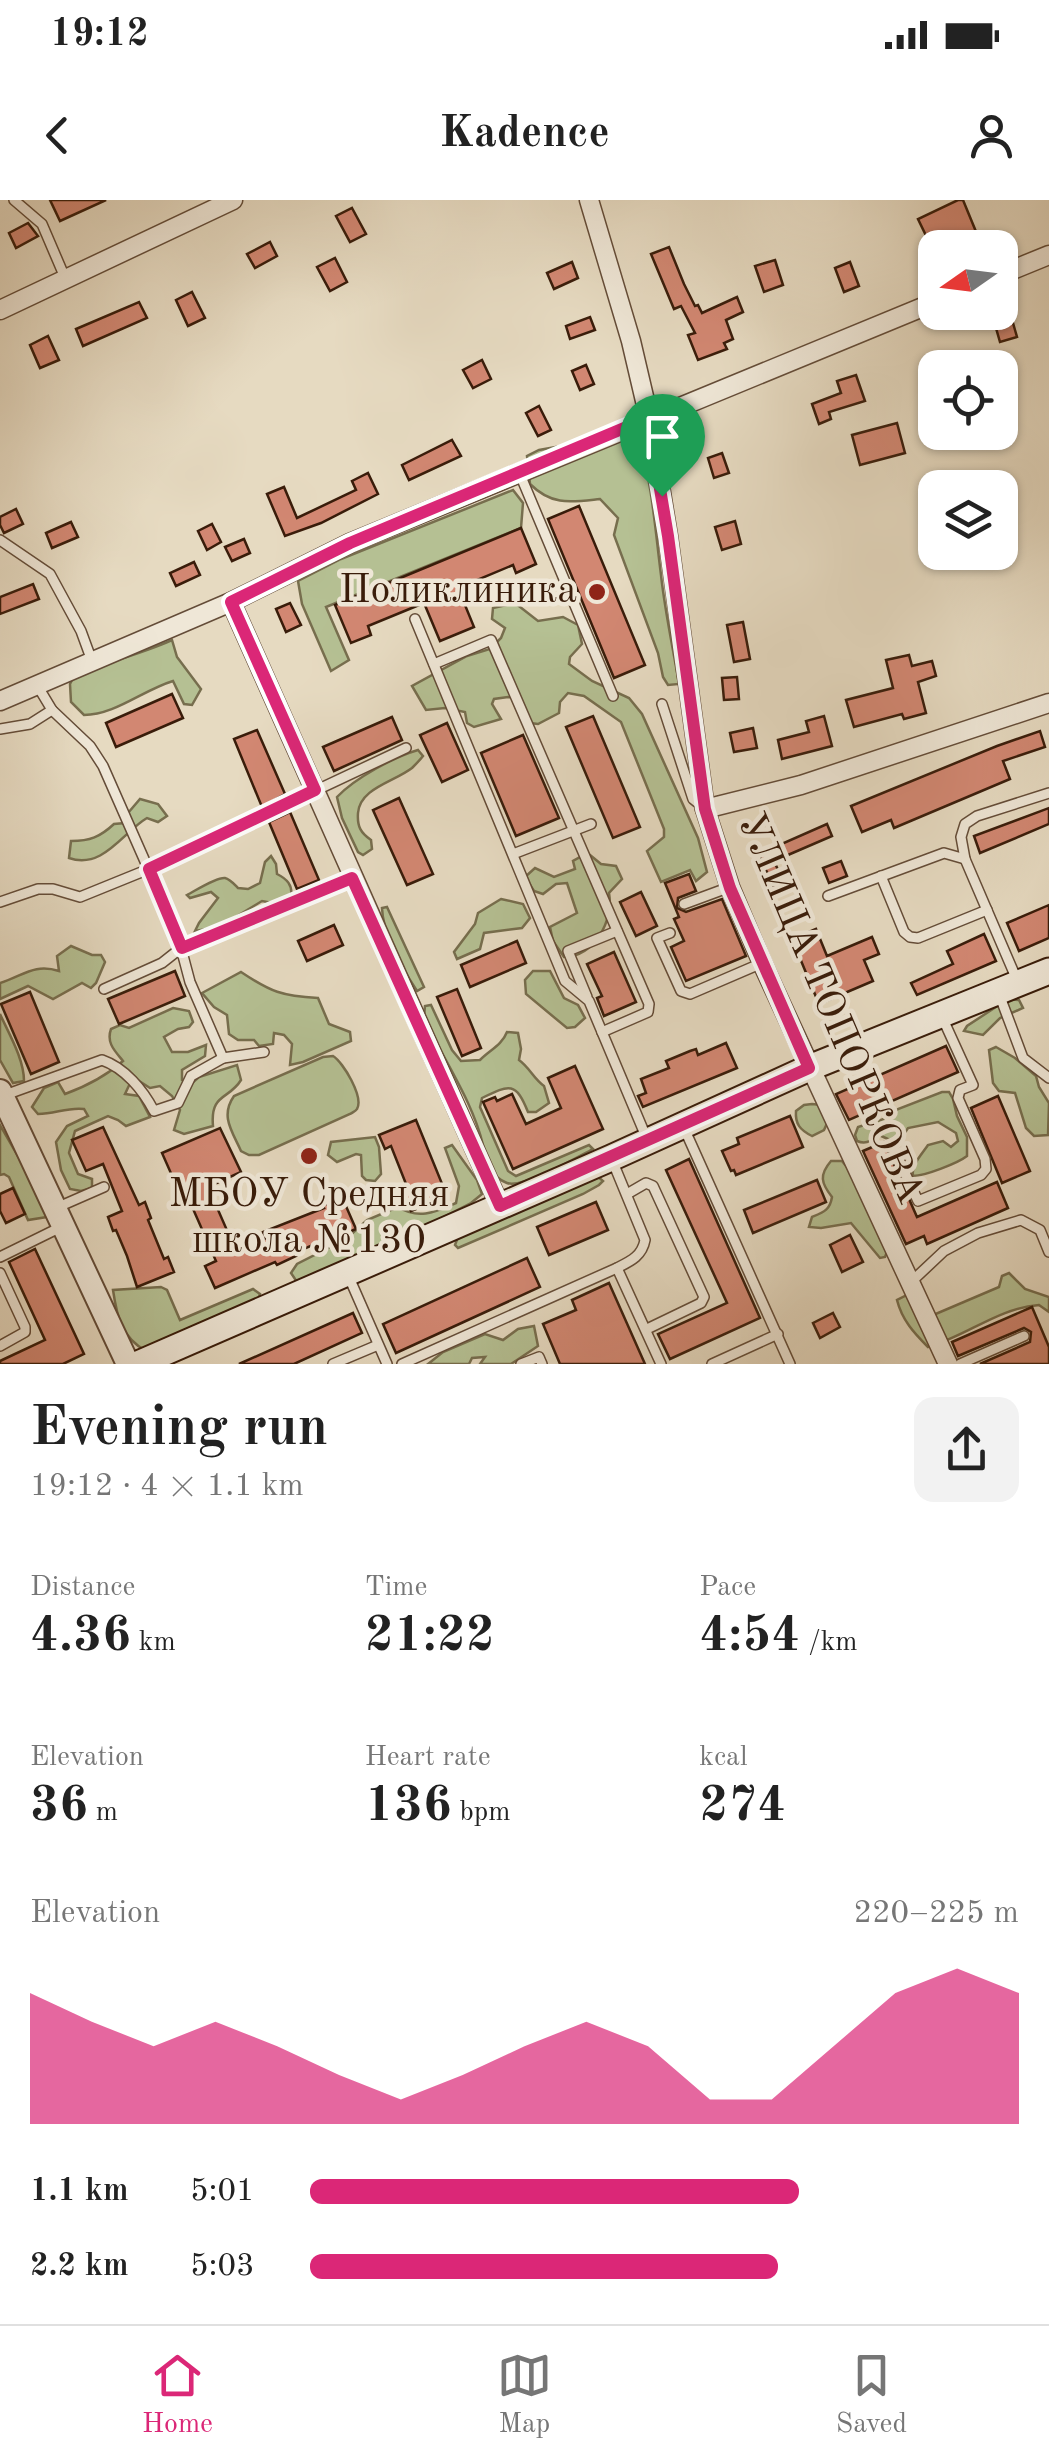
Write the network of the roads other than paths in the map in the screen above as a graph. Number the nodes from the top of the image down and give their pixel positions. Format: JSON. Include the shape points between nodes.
{"nodes":[{"id":1,"x":14,"y":200,"type":"edge"},
{"id":2,"x":233,"y":200,"type":"edge"},
{"id":3,"x":590,"y":200,"type":"edge"},
{"id":4,"x":1049,"y":255,"type":"edge"},
{"id":5,"x":1018,"y":268,"type":"edge"},
{"id":6,"x":66,"y":280,"type":"junction"},
{"id":7,"x":918,"y":309,"type":"edge"},
{"id":8,"x":0,"y":310,"type":"edge"},
{"id":9,"x":648,"y":418,"type":"junction"},
{"id":10,"x":519,"y":472,"type":"junction"},
{"id":11,"x":0,"y":540,"type":"edge"},
{"id":12,"x":231,"y":602,"type":"junction"},
{"id":13,"x":415,"y":619,"type":"dead end"},
{"id":14,"x":92,"y":662,"type":"junction"},
{"id":15,"x":434,"y":664,"type":"junction"},
{"id":16,"x":36,"y":685,"type":"junction"},
{"id":17,"x":613,"y":696,"type":"dead end"},
{"id":18,"x":0,"y":700,"type":"edge"},
{"id":19,"x":662,"y":704,"type":"dead end"},
{"id":20,"x":1049,"y":704,"type":"edge"},
{"id":21,"x":52,"y":710,"type":"junction"},
{"id":22,"x":0,"y":729,"type":"edge"},
{"id":23,"x":406,"y":748,"type":"dead end"},
{"id":24,"x":315,"y":790,"type":"junction"},
{"id":25,"x":1049,"y":793,"type":"edge"},
{"id":26,"x":705,"y":809,"type":"junction"},
{"id":27,"x":590,"y":824,"type":"dead end"},
{"id":28,"x":574,"y":830,"type":"junction"},
{"id":29,"x":512,"y":854,"type":"junction"},
{"id":30,"x":965,"y":859,"type":"junction"},
{"id":31,"x":149,"y":869,"type":"junction"},
{"id":32,"x":881,"y":876,"type":"junction"},
{"id":33,"x":352,"y":878,"type":"junction"},
{"id":34,"x":730,"y":888,"type":"junction"},
{"id":35,"x":828,"y":896,"type":"dead end"},
{"id":36,"x":0,"y":902,"type":"edge"},
{"id":37,"x":684,"y":904,"type":"dead end"},
{"id":38,"x":987,"y":910,"type":"junction"},
{"id":39,"x":617,"y":932,"type":"junction"},
{"id":40,"x":670,"y":933,"type":"dead end"},
{"id":41,"x":182,"y":948,"type":"junction"},
{"id":42,"x":762,"y":963,"type":"junction"},
{"id":43,"x":1049,"y":971,"type":"edge"},
{"id":44,"x":104,"y":988,"type":"dead end"},
{"id":45,"x":1008,"y":988,"type":"junction"},
{"id":46,"x":588,"y":1001,"type":"junction"},
{"id":47,"x":941,"y":1014,"type":"junction"},
{"id":48,"x":602,"y":1032,"type":"junction"},
{"id":49,"x":264,"y":1052,"type":"dead end"},
{"id":50,"x":223,"y":1058,"type":"junction"},
{"id":51,"x":809,"y":1068,"type":"junction"},
{"id":52,"x":1048,"y":1076,"type":"edge"},
{"id":53,"x":1,"y":1094,"type":"edge"},
{"id":54,"x":682,"y":1125,"type":"junction"},
{"id":55,"x":648,"y":1141,"type":"junction"},
{"id":56,"x":611,"y":1158,"type":"junction"},
{"id":57,"x":898,"y":1158,"type":"dead end"},
{"id":58,"x":104,"y":1187,"type":"dead end"},
{"id":59,"x":626,"y":1194,"type":"junction"},
{"id":60,"x":500,"y":1206,"type":"junction"},
{"id":61,"x":59,"y":1217,"type":"junction"},
{"id":62,"x":1049,"y":1252,"type":"edge"},
{"id":63,"x":0,"y":1257,"type":"edge"},
{"id":64,"x":617,"y":1268,"type":"junction"},
{"id":65,"x":0,"y":1273,"type":"edge"},
{"id":66,"x":346,"y":1273,"type":"junction"},
{"id":67,"x":910,"y":1283,"type":"junction"},
{"id":68,"x":647,"y":1329,"type":"junction"},
{"id":69,"x":778,"y":1334,"type":"junction"},
{"id":70,"x":1024,"y":1336,"type":"dead end"},
{"id":71,"x":378,"y":1345,"type":"junction"},
{"id":72,"x":0,"y":1346,"type":"edge"},
{"id":73,"x":128,"y":1364,"type":"edge"},
{"id":74,"x":138,"y":1364,"type":"edge"},
{"id":75,"x":333,"y":1364,"type":"edge"},
{"id":76,"x":387,"y":1364,"type":"edge"},
{"id":77,"x":402,"y":1364,"type":"edge"},
{"id":78,"x":521,"y":1364,"type":"edge"},
{"id":79,"x":542,"y":1364,"type":"edge"},
{"id":80,"x":661,"y":1364,"type":"edge"},
{"id":81,"x":712,"y":1364,"type":"edge"},
{"id":82,"x":790,"y":1364,"type":"edge"},
{"id":83,"x":948,"y":1364,"type":"edge"},
{"id":84,"x":960,"y":1364,"type":"edge"}],
"edges":[{"from":1,"to":6,"type":"lane","via":[[42,224]]},
{"from":2,"to":6,"type":"street"},
{"from":3,"to":9,"type":"street","name":"УЛИЦА ТОПОРКОВА"},
{"from":4,"to":5,"type":"street"},
{"from":6,"to":8,"type":"street"},
{"from":7,"to":9,"type":"street"},
{"from":9,"to":10,"type":"street"},
{"from":9,"to":26,"type":"street","name":"УЛИЦА ТОПОРКОВА"},
{"from":10,"to":12,"type":"street"},
{"from":10,"to":17,"type":"lane"},
{"from":11,"to":14,"type":"lane","via":[[50,574]]},
{"from":12,"to":14,"type":"street"},
{"from":12,"to":24,"type":"street"},
{"from":13,"to":15,"type":"lane"},
{"from":14,"to":16,"type":"street"},
{"from":15,"to":28,"type":"lane","via":[[492,640]]},
{"from":15,"to":29,"type":"lane"},
{"from":16,"to":18,"type":"street"},
{"from":16,"to":21,"type":"lane"},
{"from":19,"to":26,"type":"lane","via":[[694,799]]},
{"from":20,"to":26,"type":"street","via":[[802,785]]},
{"from":21,"to":22,"type":"lane","via":[[30,724]]},
{"from":21,"to":31,"type":"lane","via":[[103,766]]},
{"from":23,"to":24,"type":"lane"},
{"from":24,"to":31,"type":"lane"},
{"from":24,"to":33,"type":"street"},
{"from":25,"to":30,"type":"lane","via":[[976,816],[960,837]]},
{"from":26,"to":34,"type":"street","name":"УЛИЦА ТОПОРКОВА"},
{"from":27,"to":28,"type":"lane"},
{"from":28,"to":29,"type":"lane"},
{"from":28,"to":39,"type":"lane"},
{"from":29,"to":46,"type":"lane","via":[[565,980]]},
{"from":30,"to":32,"type":"lane","via":[[944,853]]},
{"from":30,"to":38,"type":"lane"},
{"from":31,"to":36,"type":"lane","via":[[80,897],[38,889]]},
{"from":31,"to":41,"type":"lane"},
{"from":32,"to":35,"type":"lane"},
{"from":32,"to":38,"type":"lane","via":[[910,937]]},
{"from":33,"to":41,"type":"lane"},
{"from":33,"to":60,"type":"street"},
{"from":34,"to":37,"type":"lane"},
{"from":34,"to":42,"type":"street","name":"УЛИЦА ТОПОРКОВА"},
{"from":38,"to":45,"type":"lane"},
{"from":39,"to":46,"type":"lane","via":[[568,951]]},
{"from":39,"to":48,"type":"lane","via":[[648,1012]]},
{"from":40,"to":42,"type":"lane","via":[[657,938],[689,998]]},
{"from":41,"to":44,"type":"lane"},
{"from":41,"to":50,"type":"lane"},
{"from":42,"to":51,"type":"street","name":"УЛИЦА ТОПОРКОВА"},
{"from":43,"to":45,"type":"main road"},
{"from":45,"to":47,"type":"main road"},
{"from":45,"to":52,"type":"lane","via":[[1023,1058]]},
{"from":46,"to":48,"type":"lane"},
{"from":47,"to":51,"type":"main road"},
{"from":47,"to":57,"type":"lane","via":[[973,1084],[958,1098],[986,1169],[922,1201]]},
{"from":48,"to":55,"type":"lane"},
{"from":49,"to":50,"type":"lane"},
{"from":50,"to":53,"type":"lane","via":[[191,1076],[178,1103],[154,1111],[116,1064],[102,1060]]},
{"from":51,"to":54,"type":"main road"},
{"from":51,"to":67,"type":"street","name":"УЛИЦА ТОПОРКОВА"},
{"from":53,"to":61,"type":"street"},
{"from":54,"to":55,"type":"main road"},
{"from":54,"to":69,"type":"lane"},
{"from":55,"to":56,"type":"main road"},
{"from":56,"to":59,"type":"lane"},
{"from":56,"to":60,"type":"main road"},
{"from":58,"to":61,"type":"lane"},
{"from":59,"to":64,"type":"lane","via":[[644,1250]]},
{"from":59,"to":68,"type":"lane","via":[[654,1186],[704,1297]]},
{"from":60,"to":66,"type":"main road"},
{"from":61,"to":63,"type":"lane"},
{"from":61,"to":73,"type":"street"},
{"from":62,"to":67,"type":"lane","via":[[1040,1230],[1021,1220],[944,1251]]},
{"from":64,"to":68,"type":"lane"},
{"from":64,"to":77,"type":"lane"},
{"from":65,"to":72,"type":"lane","via":[[25,1327]]},
{"from":66,"to":71,"type":"lane"},
{"from":66,"to":74,"type":"main road"},
{"from":67,"to":83,"type":"street","name":"УЛИЦА ТОПОРКОВА"},
{"from":68,"to":80,"type":"lane"},
{"from":69,"to":81,"type":"lane"},
{"from":69,"to":82,"type":"lane"},
{"from":70,"to":84,"type":"lane"},
{"from":71,"to":75,"type":"lane"},
{"from":71,"to":76,"type":"lane"},
{"from":78,"to":79,"type":"lane","via":[[539,1356]]}]}
